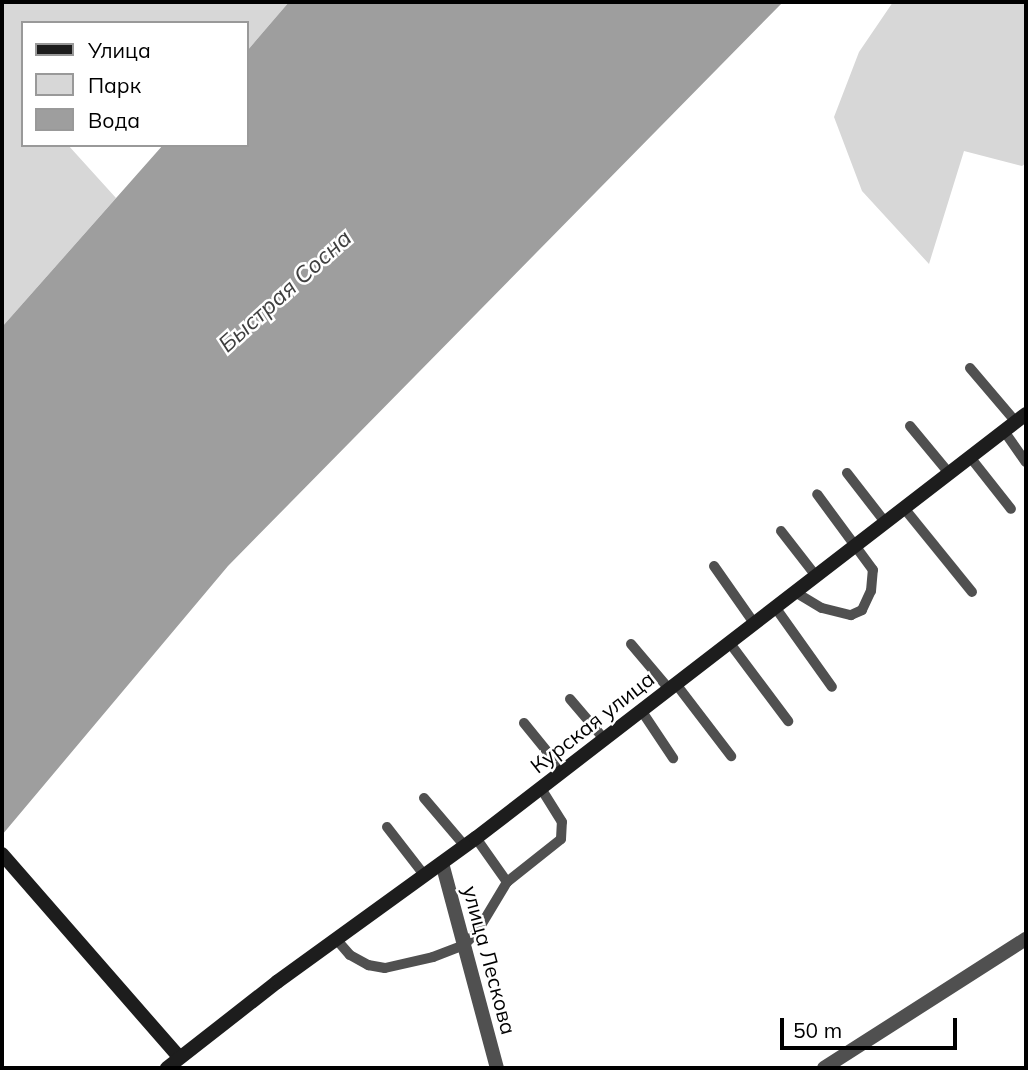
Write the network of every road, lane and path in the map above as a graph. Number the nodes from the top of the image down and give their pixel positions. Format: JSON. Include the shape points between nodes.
{"nodes":[{"id":1,"x":970,"y":368,"type":"dead end"},
{"id":2,"x":1021,"y":418,"type":"edge"},
{"id":3,"x":910,"y":426,"type":"dead end"},
{"id":4,"x":1004,"y":431,"type":"junction"},
{"id":5,"x":970,"y":457,"type":"junction"},
{"id":6,"x":1026,"y":462,"type":"edge"},
{"id":7,"x":847,"y":473,"type":"dead end"},
{"id":8,"x":949,"y":473,"type":"junction"},
{"id":9,"x":817,"y":494,"type":"dead end"},
{"id":10,"x":904,"y":508,"type":"junction"},
{"id":11,"x":1011,"y":509,"type":"dead end"},
{"id":12,"x":885,"y":522,"type":"junction"},
{"id":13,"x":781,"y":531,"type":"dead end"},
{"id":14,"x":857,"y":544,"type":"junction"},
{"id":15,"x":713,"y":566,"type":"dead end"},
{"id":16,"x":816,"y":576,"type":"junction"},
{"id":17,"x":795,"y":592,"type":"junction"},
{"id":18,"x":972,"y":592,"type":"dead end"},
{"id":19,"x":775,"y":607,"type":"junction"},
{"id":20,"x":754,"y":623,"type":"junction"},
{"id":21,"x":729,"y":642,"type":"junction"},
{"id":22,"x":631,"y":644,"type":"dead end"},
{"id":23,"x":672,"y":687,"type":"junction"},
{"id":24,"x":832,"y":687,"type":"dead end"},
{"id":25,"x":570,"y":699,"type":"dead end"},
{"id":26,"x":641,"y":710,"type":"junction"},
{"id":27,"x":788,"y":721,"type":"dead end"},
{"id":28,"x":524,"y":723,"type":"dead end"},
{"id":29,"x":604,"y":739,"type":"junction"},
{"id":30,"x":731,"y":756,"type":"dead end"},
{"id":31,"x":673,"y":758,"type":"dead end"},
{"id":32,"x":563,"y":771,"type":"junction"},
{"id":33,"x":541,"y":788,"type":"junction"},
{"id":34,"x":424,"y":798,"type":"dead end"},
{"id":35,"x":387,"y":827,"type":"dead end"},
{"id":36,"x":470,"y":842,"type":"junction"},
{"id":37,"x":2,"y":854,"type":"edge"},
{"id":38,"x":442,"y":863,"type":"junction"},
{"id":39,"x":425,"y":876,"type":"junction"},
{"id":40,"x":507,"y":883,"type":"junction"},
{"id":41,"x":336,"y":939,"type":"junction"},
{"id":42,"x":1026,"y":939,"type":"edge"},
{"id":43,"x":464,"y":945,"type":"junction"},
{"id":44,"x":179,"y":1057,"type":"junction"},
{"id":45,"x":167,"y":1068,"type":"edge"},
{"id":46,"x":497,"y":1068,"type":"edge"},
{"id":47,"x":824,"y":1068,"type":"edge"}],
"edges":[{"from":1,"to":2,"type":"lane"},
{"from":2,"to":4,"type":"street","name":"Курская улица"},
{"from":3,"to":8,"type":"lane"},
{"from":4,"to":5,"type":"street","name":"Курская улица"},
{"from":4,"to":6,"type":"lane"},
{"from":5,"to":8,"type":"street","name":"Курская улица"},
{"from":5,"to":11,"type":"lane"},
{"from":7,"to":12,"type":"lane"},
{"from":8,"to":10,"type":"street","name":"Курская улица"},
{"from":9,"to":14,"type":"lane"},
{"from":10,"to":12,"type":"street","name":"Курская улица"},
{"from":10,"to":18,"type":"lane"},
{"from":12,"to":14,"type":"street","name":"Курская улица"},
{"from":13,"to":16,"type":"lane"},
{"from":14,"to":16,"type":"street","name":"Курская улица"},
{"from":14,"to":17,"type":"lane","via":[[873,569],[872,591],[862,610],[838,614]]},
{"from":15,"to":20,"type":"lane"},
{"from":16,"to":17,"type":"street","name":"Курская улица"},
{"from":17,"to":19,"type":"street","name":"Курская улица"},
{"from":19,"to":20,"type":"street","name":"Курская улица"},
{"from":19,"to":24,"type":"lane"},
{"from":20,"to":21,"type":"street","name":"Курская улица"},
{"from":21,"to":23,"type":"street","name":"Курская улица"},
{"from":21,"to":27,"type":"lane"},
{"from":22,"to":23,"type":"lane"},
{"from":23,"to":26,"type":"street","name":"Курская улица"},
{"from":23,"to":30,"type":"lane"},
{"from":25,"to":29,"type":"lane"},
{"from":26,"to":29,"type":"street","name":"Курская улица"},
{"from":26,"to":31,"type":"lane"},
{"from":28,"to":32,"type":"lane"},
{"from":29,"to":32,"type":"street","name":"Курская улица"},
{"from":32,"to":33,"type":"street","name":"Курская улица"},
{"from":33,"to":36,"type":"street","name":"Курская улица"},
{"from":33,"to":40,"type":"lane","via":[[562,822],[561,839]]},
{"from":34,"to":36,"type":"lane"},
{"from":35,"to":39,"type":"lane"},
{"from":36,"to":38,"type":"street","name":"Курская улица"},
{"from":36,"to":40,"type":"lane"},
{"from":37,"to":44,"type":"street"},
{"from":38,"to":39,"type":"street","name":"Курская улица"},
{"from":38,"to":43,"type":"street","name":"улица Лескова"},
{"from":39,"to":41,"type":"street","name":"Курская улица"},
{"from":40,"to":43,"type":"lane"},
{"from":41,"to":43,"type":"lane","via":[[350,955],[385,968]]},
{"from":41,"to":44,"type":"street","name":"Курская улица"},
{"from":42,"to":47,"type":"street"},
{"from":43,"to":46,"type":"street","name":"улица Лескова"},
{"from":44,"to":45,"type":"street","name":"Курская улица"}]}
